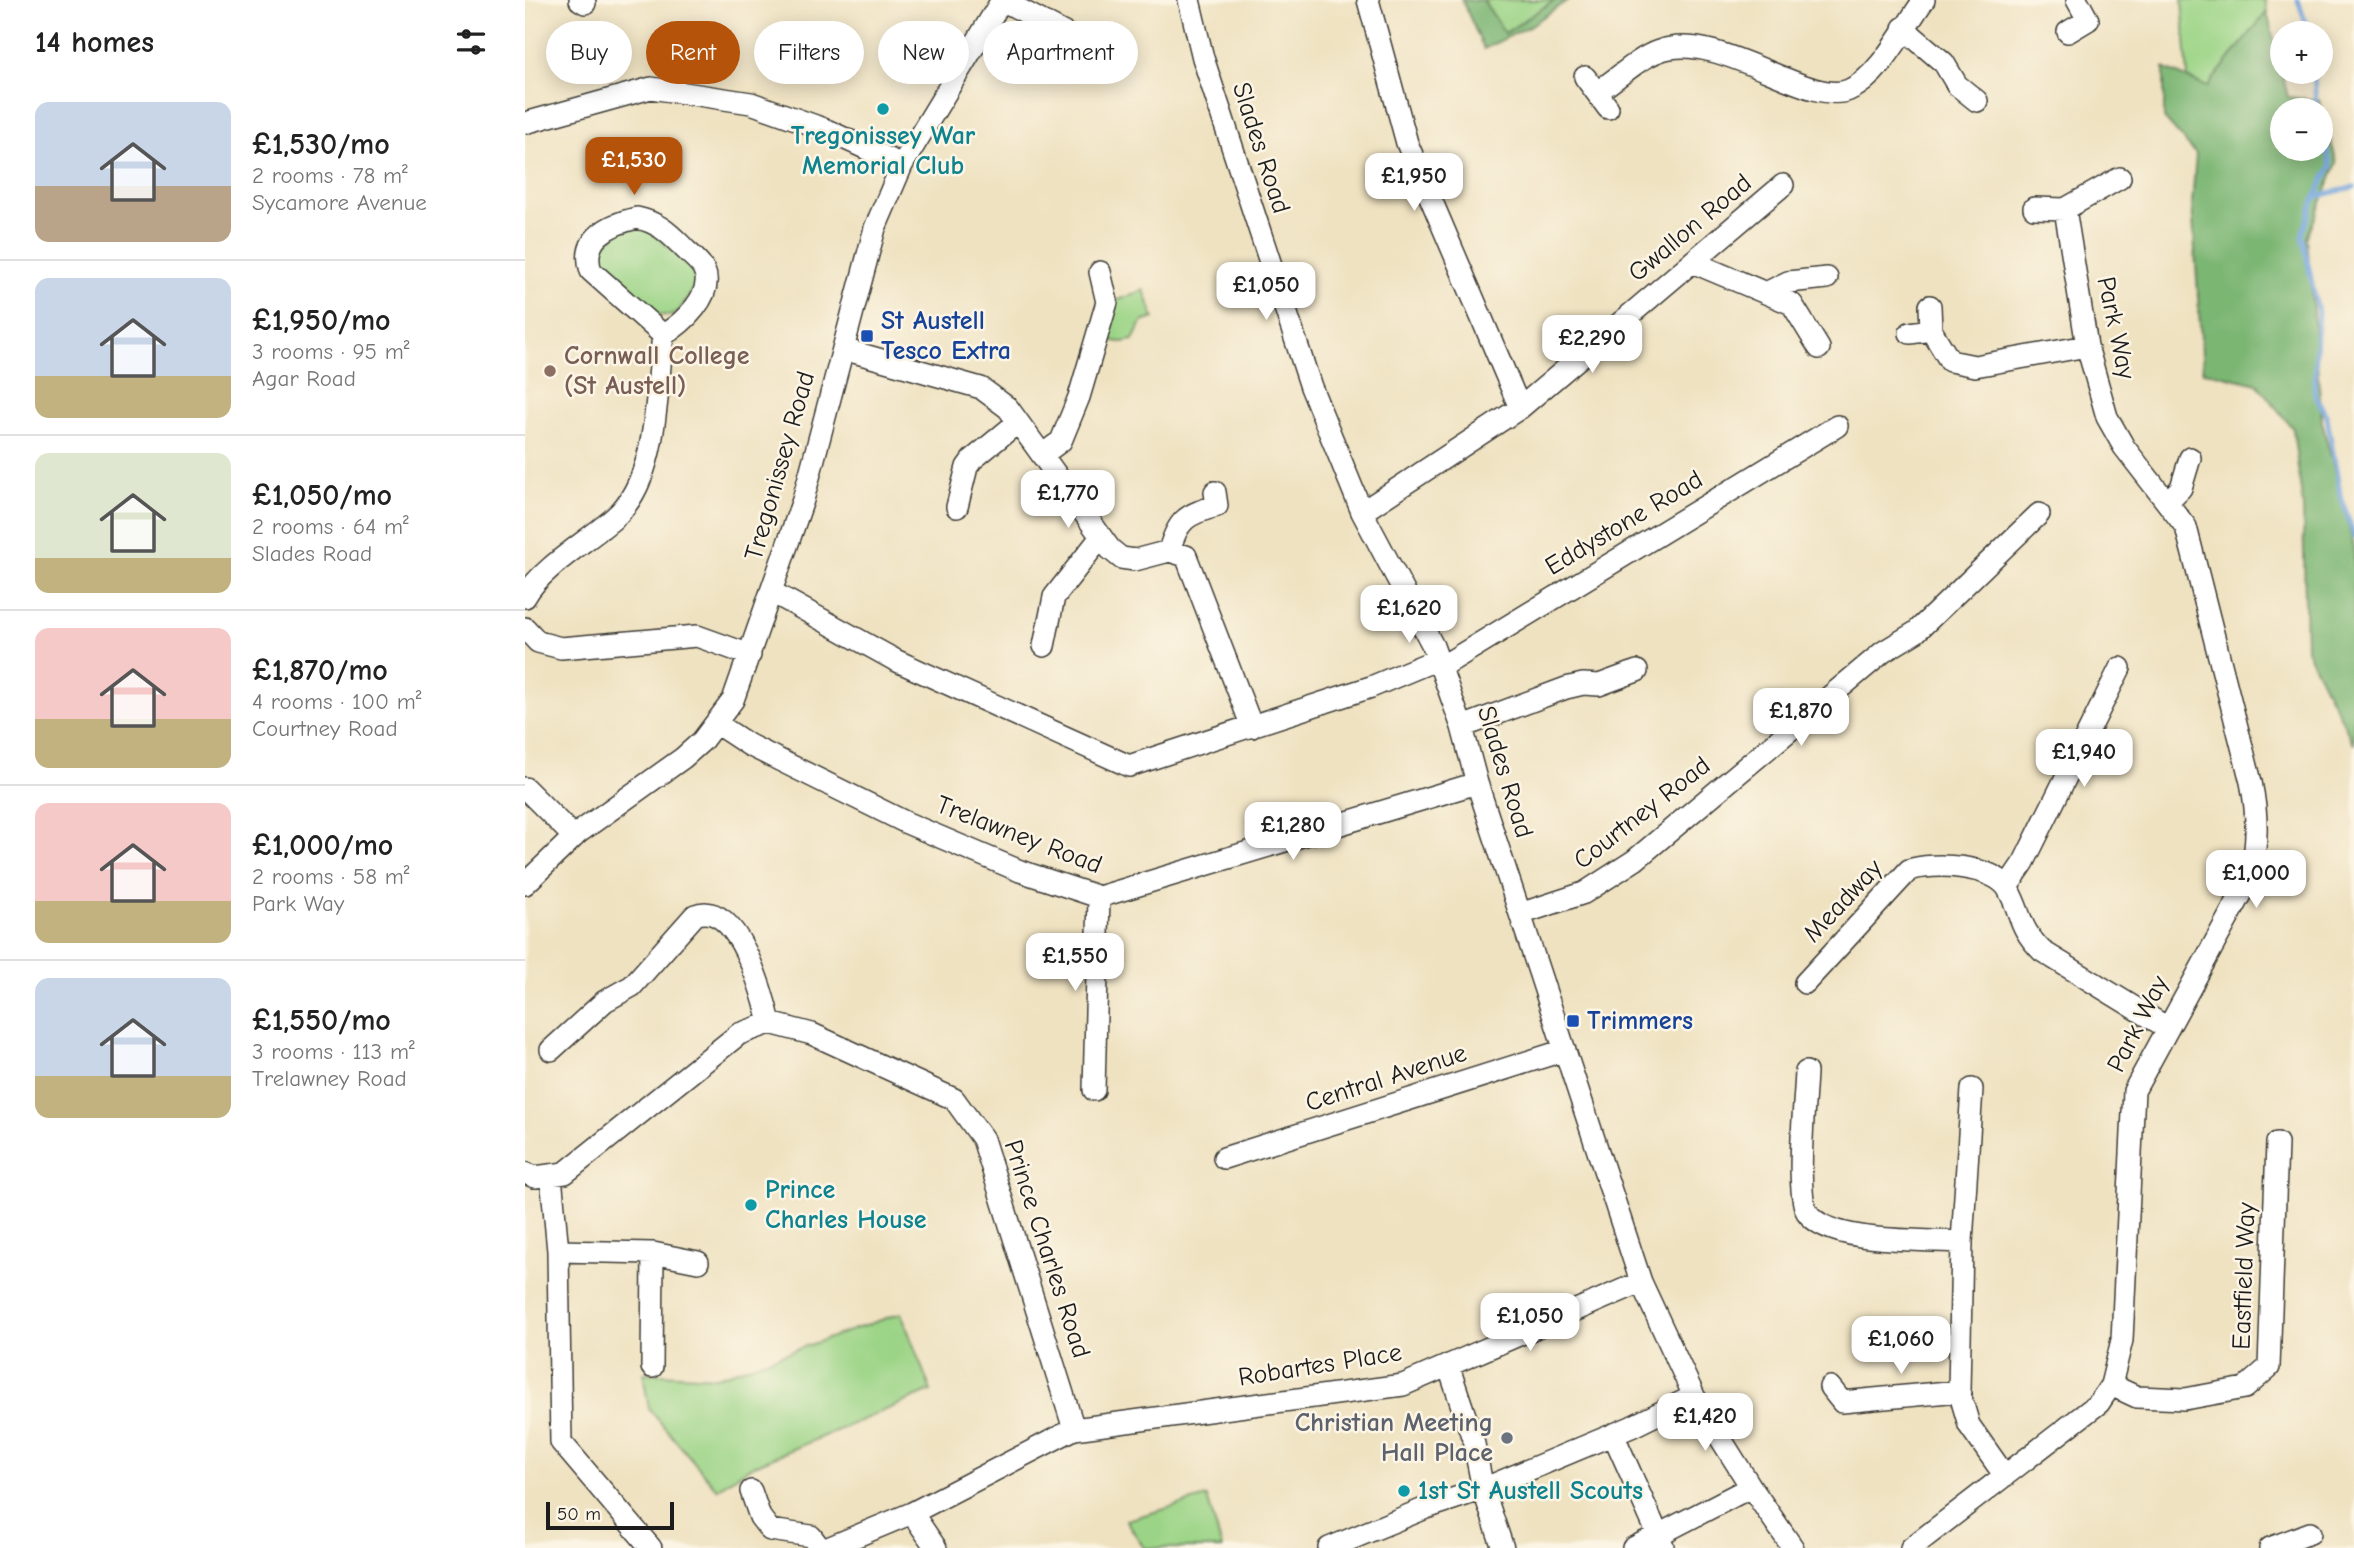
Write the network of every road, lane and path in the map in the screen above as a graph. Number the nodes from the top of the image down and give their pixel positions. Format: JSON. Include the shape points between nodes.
{"nodes":[{"id":1,"x":1002,"y":0,"type":"edge"},
{"id":2,"x":1189,"y":0,"type":"edge"},
{"id":3,"x":1368,"y":0,"type":"edge"},
{"id":4,"x":1924,"y":0,"type":"edge"},
{"id":5,"x":2077,"y":0,"type":"edge"},
{"id":6,"x":1042,"y":21,"type":"edge"},
{"id":7,"x":1903,"y":28,"type":"junction"},
{"id":8,"x":2068,"y":32,"type":"dead end"},
{"id":9,"x":1597,"y":92,"type":"dead end"},
{"id":10,"x":1977,"y":101,"type":"dead end"},
{"id":11,"x":525,"y":123,"type":"edge"},
{"id":12,"x":902,"y":165,"type":"junction"},
{"id":13,"x":2120,"y":178,"type":"dead end"},
{"id":14,"x":1783,"y":185,"type":"dead end"},
{"id":15,"x":2035,"y":208,"type":"dead end"},
{"id":16,"x":2065,"y":209,"type":"junction"},
{"id":17,"x":1692,"y":262,"type":"junction"},
{"id":18,"x":1100,"y":272,"type":"dead end"},
{"id":19,"x":1827,"y":278,"type":"dead end"},
{"id":20,"x":1766,"y":293,"type":"junction"},
{"id":21,"x":1930,"y":306,"type":"dead end"},
{"id":22,"x":663,"y":335,"type":"junction"},
{"id":23,"x":2087,"y":346,"type":"junction"},
{"id":24,"x":1819,"y":348,"type":"dead end"},
{"id":25,"x":843,"y":349,"type":"junction"},
{"id":26,"x":1520,"y":408,"type":"junction"},
{"id":27,"x":1019,"y":422,"type":"junction"},
{"id":28,"x":1837,"y":426,"type":"dead end"},
{"id":29,"x":1042,"y":455,"type":"junction"},
{"id":30,"x":2190,"y":458,"type":"dead end"},
{"id":31,"x":1215,"y":492,"type":"dead end"},
{"id":32,"x":2167,"y":502,"type":"junction"},
{"id":33,"x":957,"y":507,"type":"dead end"},
{"id":34,"x":1362,"y":512,"type":"junction"},
{"id":35,"x":2039,"y":514,"type":"dead end"},
{"id":36,"x":1101,"y":537,"type":"junction"},
{"id":37,"x":1169,"y":551,"type":"junction"},
{"id":38,"x":772,"y":592,"type":"junction"},
{"id":39,"x":525,"y":597,"type":"edge"},
{"id":40,"x":525,"y":628,"type":"edge"},
{"id":41,"x":1044,"y":646,"type":"dead end"},
{"id":42,"x":750,"y":655,"type":"junction"},
{"id":43,"x":1439,"y":663,"type":"junction"},
{"id":44,"x":2120,"y":668,"type":"dead end"},
{"id":45,"x":1637,"y":671,"type":"dead end"},
{"id":46,"x":717,"y":724,"type":"junction"},
{"id":47,"x":1252,"y":727,"type":"junction"},
{"id":48,"x":1462,"y":727,"type":"junction"},
{"id":49,"x":1478,"y":783,"type":"junction"},
{"id":50,"x":525,"y":788,"type":"edge"},
{"id":51,"x":573,"y":837,"type":"junction"},
{"id":52,"x":525,"y":884,"type":"edge"},
{"id":53,"x":2007,"y":887,"type":"junction"},
{"id":54,"x":1099,"y":897,"type":"junction"},
{"id":55,"x":1520,"y":914,"type":"junction"},
{"id":56,"x":1805,"y":984,"type":"dead end"},
{"id":57,"x":770,"y":1023,"type":"junction"},
{"id":58,"x":2166,"y":1027,"type":"junction"},
{"id":59,"x":551,"y":1050,"type":"dead end"},
{"id":60,"x":1565,"y":1050,"type":"junction"},
{"id":61,"x":1806,"y":1072,"type":"dead end"},
{"id":62,"x":1972,"y":1088,"type":"dead end"},
{"id":63,"x":1094,"y":1090,"type":"dead end"},
{"id":64,"x":2277,"y":1143,"type":"dead end"},
{"id":65,"x":1224,"y":1158,"type":"dead end"},
{"id":66,"x":525,"y":1173,"type":"edge"},
{"id":67,"x":551,"y":1176,"type":"junction"},
{"id":68,"x":1962,"y":1242,"type":"junction"},
{"id":69,"x":558,"y":1251,"type":"junction"},
{"id":70,"x":653,"y":1253,"type":"junction"},
{"id":71,"x":698,"y":1262,"type":"dead end"},
{"id":72,"x":1641,"y":1282,"type":"junction"},
{"id":73,"x":1447,"y":1365,"type":"junction"},
{"id":74,"x":652,"y":1367,"type":"dead end"},
{"id":75,"x":2111,"y":1385,"type":"junction"},
{"id":76,"x":1831,"y":1387,"type":"dead end"},
{"id":77,"x":1959,"y":1391,"type":"junction"},
{"id":78,"x":1694,"y":1396,"type":"junction"},
{"id":79,"x":1074,"y":1429,"type":"junction"},
{"id":80,"x":1613,"y":1434,"type":"junction"},
{"id":81,"x":2005,"y":1476,"type":"junction"},
{"id":82,"x":1751,"y":1487,"type":"junction"},
{"id":83,"x":1483,"y":1489,"type":"junction"},
{"id":84,"x":751,"y":1491,"type":"dead end"},
{"id":85,"x":912,"y":1513,"type":"junction"},
{"id":86,"x":2310,"y":1533,"type":"dead end"},
{"id":87,"x":1660,"y":1542,"type":"edge"},
{"id":88,"x":1925,"y":1544,"type":"edge"},
{"id":89,"x":651,"y":1548,"type":"edge"},
{"id":90,"x":820,"y":1548,"type":"edge"},
{"id":91,"x":828,"y":1548,"type":"edge"},
{"id":92,"x":936,"y":1548,"type":"edge"},
{"id":93,"x":1329,"y":1548,"type":"edge"},
{"id":94,"x":1503,"y":1548,"type":"edge"},
{"id":95,"x":1633,"y":1548,"type":"edge"},
{"id":96,"x":1794,"y":1548,"type":"edge"},
{"id":97,"x":2270,"y":1548,"type":"edge"}],
"edges":[{"from":1,"to":6,"type":"street"},
{"from":1,"to":12,"type":"street","name":"Tregonissey Road"},
{"from":2,"to":34,"type":"street","name":"Slades Road","via":[[1203,58],[1291,331]]},
{"from":3,"to":26,"type":"street","via":[[1406,141]]},
{"from":4,"to":7,"type":"street"},
{"from":5,"to":8,"type":"street","via":[[2088,20]]},
{"from":7,"to":9,"type":"street","via":[[1874,71],[1848,90],[1820,90],[1688,45],[1658,51]]},
{"from":7,"to":10,"type":"street","via":[[1944,63],[1957,85]]},
{"from":11,"to":12,"type":"street","via":[[651,88],[751,103],[824,129]]},
{"from":12,"to":25,"type":"street","name":"Tregonissey Road","via":[[875,228]]},
{"from":13,"to":16,"type":"street"},
{"from":14,"to":17,"type":"street","name":"Gwallon Road"},
{"from":15,"to":16,"type":"street"},
{"from":16,"to":23,"type":"street","name":"Park Way"},
{"from":17,"to":20,"type":"street"},
{"from":17,"to":26,"type":"street","name":"Gwallon Road"},
{"from":18,"to":29,"type":"street","via":[[1108,302],[1079,397],[1061,441]]},
{"from":19,"to":20,"type":"street","via":[[1788,282]]},
{"from":20,"to":24,"type":"street","via":[[1792,304]]},
{"from":21,"to":23,"type":"street","via":[[1921,331],[1950,361],[1975,366]]},
{"from":22,"to":22,"type":"street","via":[[701,298],[704,269],[651,221],[623,221],[593,241],[588,251],[591,271]]},
{"from":22,"to":39,"type":"street","via":[[647,463],[636,493]]},
{"from":23,"to":32,"type":"street","name":"Park Way","via":[[2107,417]]},
{"from":25,"to":27,"type":"street","via":[[981,388]]},
{"from":25,"to":38,"type":"street","name":"Tregonissey Road","via":[[803,500]]},
{"from":26,"to":34,"type":"street","name":"Gwallon Road"},
{"from":27,"to":29,"type":"street"},
{"from":27,"to":33,"type":"street","via":[[972,460]]},
{"from":28,"to":43,"type":"street","name":"Eddystone Road"},
{"from":29,"to":36,"type":"street"},
{"from":30,"to":32,"type":"street","via":[[2181,488]]},
{"from":31,"to":37,"type":"street","via":[[1217,506],[1190,513],[1175,530]]},
{"from":32,"to":58,"type":"street","name":"Park Way","via":[[2186,527],[2258,818],[2250,878]]},
{"from":34,"to":43,"type":"street","name":"Slades Road"},
{"from":35,"to":55,"type":"street","name":"Courtney Road","via":[[1916,632],[1884,652],[1635,860],[1584,893]]},
{"from":36,"to":37,"type":"street","via":[[1121,558],[1151,558]]},
{"from":36,"to":41,"type":"street","via":[[1054,597]]},
{"from":37,"to":47,"type":"street","via":[[1186,556]]},
{"from":38,"to":42,"type":"street","name":"Tregonissey Road"},
{"from":38,"to":47,"type":"street","name":"Eddystone Road","via":[[895,660],[1129,766]]},
{"from":40,"to":42,"type":"street","via":[[538,642],[561,648],[697,636]]},
{"from":42,"to":46,"type":"street","name":"Tregonissey Road","via":[[733,700]]},
{"from":43,"to":47,"type":"street","name":"Eddystone Road"},
{"from":43,"to":48,"type":"street","name":"Slades Road"},
{"from":44,"to":53,"type":"street","via":[[2024,862]]},
{"from":45,"to":48,"type":"street","via":[[1599,685],[1577,685]]},
{"from":46,"to":51,"type":"street","name":"Tregonissey Road","via":[[683,758]]},
{"from":46,"to":54,"type":"street","name":"Trelawney Road","via":[[749,746],[907,823],[1020,872]]},
{"from":48,"to":49,"type":"street","name":"Slades Road"},
{"from":49,"to":54,"type":"street","name":"Trelawney Road"},
{"from":49,"to":55,"type":"street","name":"Slades Road"},
{"from":50,"to":51,"type":"street"},
{"from":51,"to":52,"type":"street","name":"Tregonissey Road"},
{"from":53,"to":56,"type":"street","name":"Meadway","via":[[1992,877],[1950,865],[1928,864],[1909,870]]},
{"from":53,"to":58,"type":"street","via":[[2025,934],[2042,951]]},
{"from":54,"to":63,"type":"street"},
{"from":55,"to":60,"type":"street","name":"Slades Road"},
{"from":57,"to":59,"type":"street","via":[[755,970],[735,934],[718,914],[709,911],[695,915],[632,986],[605,1001]]},
{"from":57,"to":67,"type":"street","via":[[739,1034],[565,1173]]},
{"from":57,"to":79,"type":"street","name":"Prince Charles Road","via":[[812,1034],[954,1099],[983,1139]]},
{"from":58,"to":75,"type":"street","name":"Park Way","via":[[2134,1091],[2122,1340]]},
{"from":60,"to":65,"type":"street","name":"Central Avenue"},
{"from":60,"to":72,"type":"street","name":"Slades Road"},
{"from":61,"to":68,"type":"street","via":[[1801,1191],[1807,1212],[1826,1229],[1851,1235]]},
{"from":62,"to":68,"type":"street"},
{"from":64,"to":75,"type":"street","name":"Eastfield Way","via":[[2269,1367],[2245,1388],[2185,1399],[2137,1397]]},
{"from":66,"to":67,"type":"street"},
{"from":67,"to":69,"type":"street"},
{"from":68,"to":77,"type":"street"},
{"from":69,"to":70,"type":"street"},
{"from":69,"to":89,"type":"street","via":[[561,1442]]},
{"from":70,"to":71,"type":"street"},
{"from":70,"to":74,"type":"street"},
{"from":72,"to":73,"type":"street","name":"Robartes Place"},
{"from":72,"to":78,"type":"street","name":"Slades Road"},
{"from":73,"to":79,"type":"street","name":"Robartes Place","via":[[1403,1385]]},
{"from":73,"to":83,"type":"street","via":[[1473,1439]]},
{"from":75,"to":81,"type":"street","name":"Park Way","via":[[2099,1403]]},
{"from":76,"to":77,"type":"street","via":[[1842,1402]]},
{"from":77,"to":81,"type":"street","via":[[1969,1425]]},
{"from":78,"to":80,"type":"street"},
{"from":78,"to":82,"type":"street","name":"Slades Road"},
{"from":79,"to":85,"type":"street","name":"Robartes Place"},
{"from":80,"to":83,"type":"street"},
{"from":80,"to":87,"type":"street"},
{"from":81,"to":88,"type":"street","name":"Park Way"},
{"from":82,"to":87,"type":"street"},
{"from":82,"to":96,"type":"street","name":"Slades Road"},
{"from":83,"to":93,"type":"street"},
{"from":83,"to":94,"type":"street"},
{"from":84,"to":90,"type":"street","via":[[770,1530],[811,1536]]},
{"from":85,"to":91,"type":"street","name":"Robartes Place"},
{"from":85,"to":92,"type":"street"},
{"from":86,"to":97,"type":"street"},
{"from":87,"to":95,"type":"street"}]}
